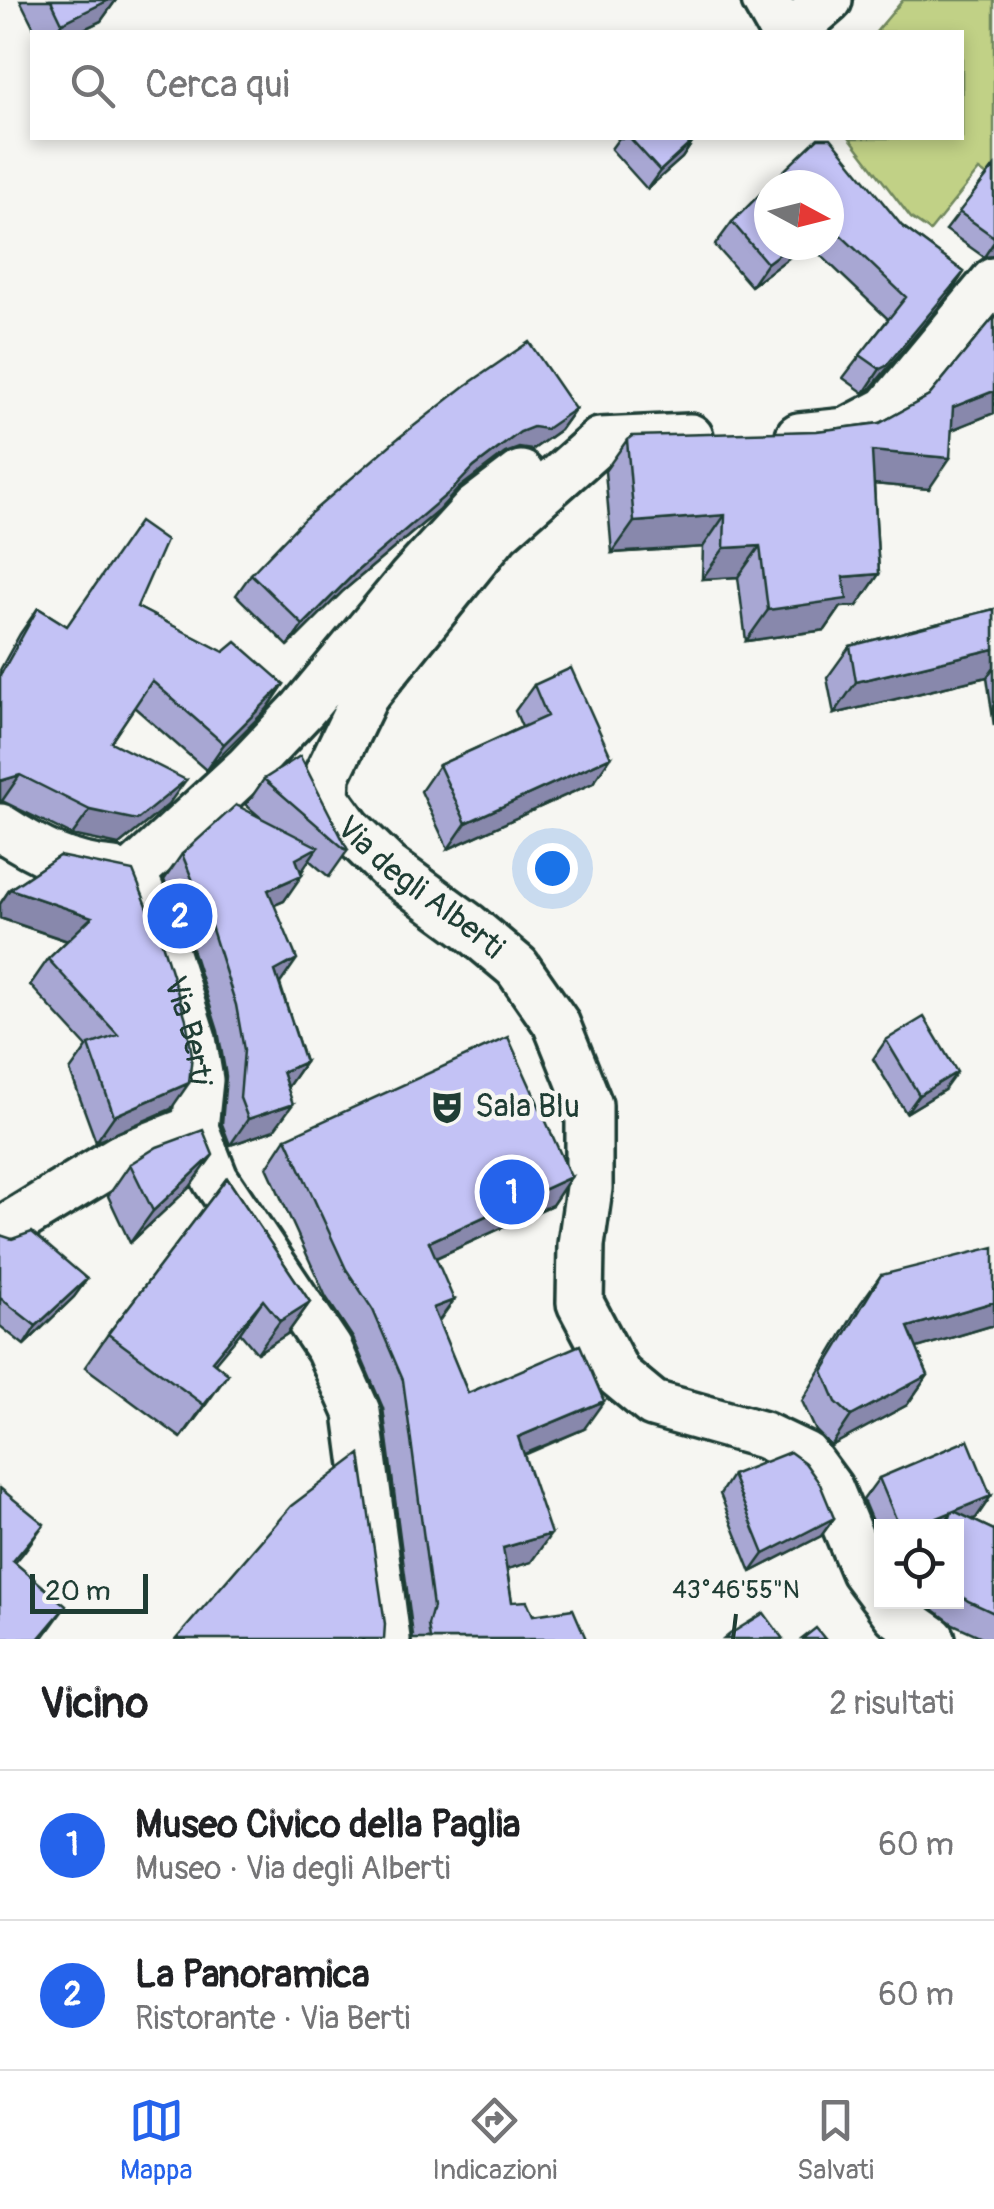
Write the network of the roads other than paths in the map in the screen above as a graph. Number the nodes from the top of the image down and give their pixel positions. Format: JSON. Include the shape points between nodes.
{"nodes":[{"id":1,"x":766,"y":0,"type":"edge"},
{"id":2,"x":829,"y":0,"type":"edge"},
{"id":3,"x":782,"y":30,"type":"edge"},
{"id":4,"x":794,"y":30,"type":"edge"},
{"id":5,"x":945,"y":263,"type":"edge"},
{"id":6,"x":991,"y":290,"type":"edge"},
{"id":7,"x":568,"y":469,"type":"junction"},
{"id":8,"x":0,"y":828,"type":"edge"},
{"id":9,"x":133,"y":873,"type":"junction"},
{"id":10,"x":195,"y":1128,"type":"junction"},
{"id":11,"x":0,"y":1231,"type":"edge"},
{"id":12,"x":874,"y":1584,"type":"edge"},
{"id":13,"x":892,"y":1609,"type":"edge"},
{"id":14,"x":387,"y":1639,"type":"edge"},
{"id":15,"x":932,"y":1639,"type":"edge"}],
"edges":[{"from":1,"to":3,"type":"street"},
{"from":2,"to":4,"type":"street"},
{"from":5,"to":6,"type":"street"},
{"from":6,"to":7,"type":"street","name":"Via degli Alberti","via":[[887,410],[847,431],[600,441]]},
{"from":7,"to":9,"type":"street","via":[[548,463],[522,473],[475,510],[303,709]]},
{"from":7,"to":12,"type":"street","name":"Via degli Alberti","via":[[498,532],[365,696],[331,764],[326,798],[389,868],[517,967],[556,1024],[589,1104],[580,1303],[618,1375],[654,1404],[805,1455],[830,1489]]},
{"from":8,"to":9,"type":"street","via":[[42,854]]},
{"from":9,"to":10,"type":"street","name":"Via Berti","via":[[193,1039],[200,1080]]},
{"from":10,"to":11,"type":"street","via":[[123,1156]]},
{"from":10,"to":14,"type":"street","name":"Via Berti","via":[[215,1178],[329,1349],[357,1412]]},
{"from":13,"to":15,"type":"street"}]}
